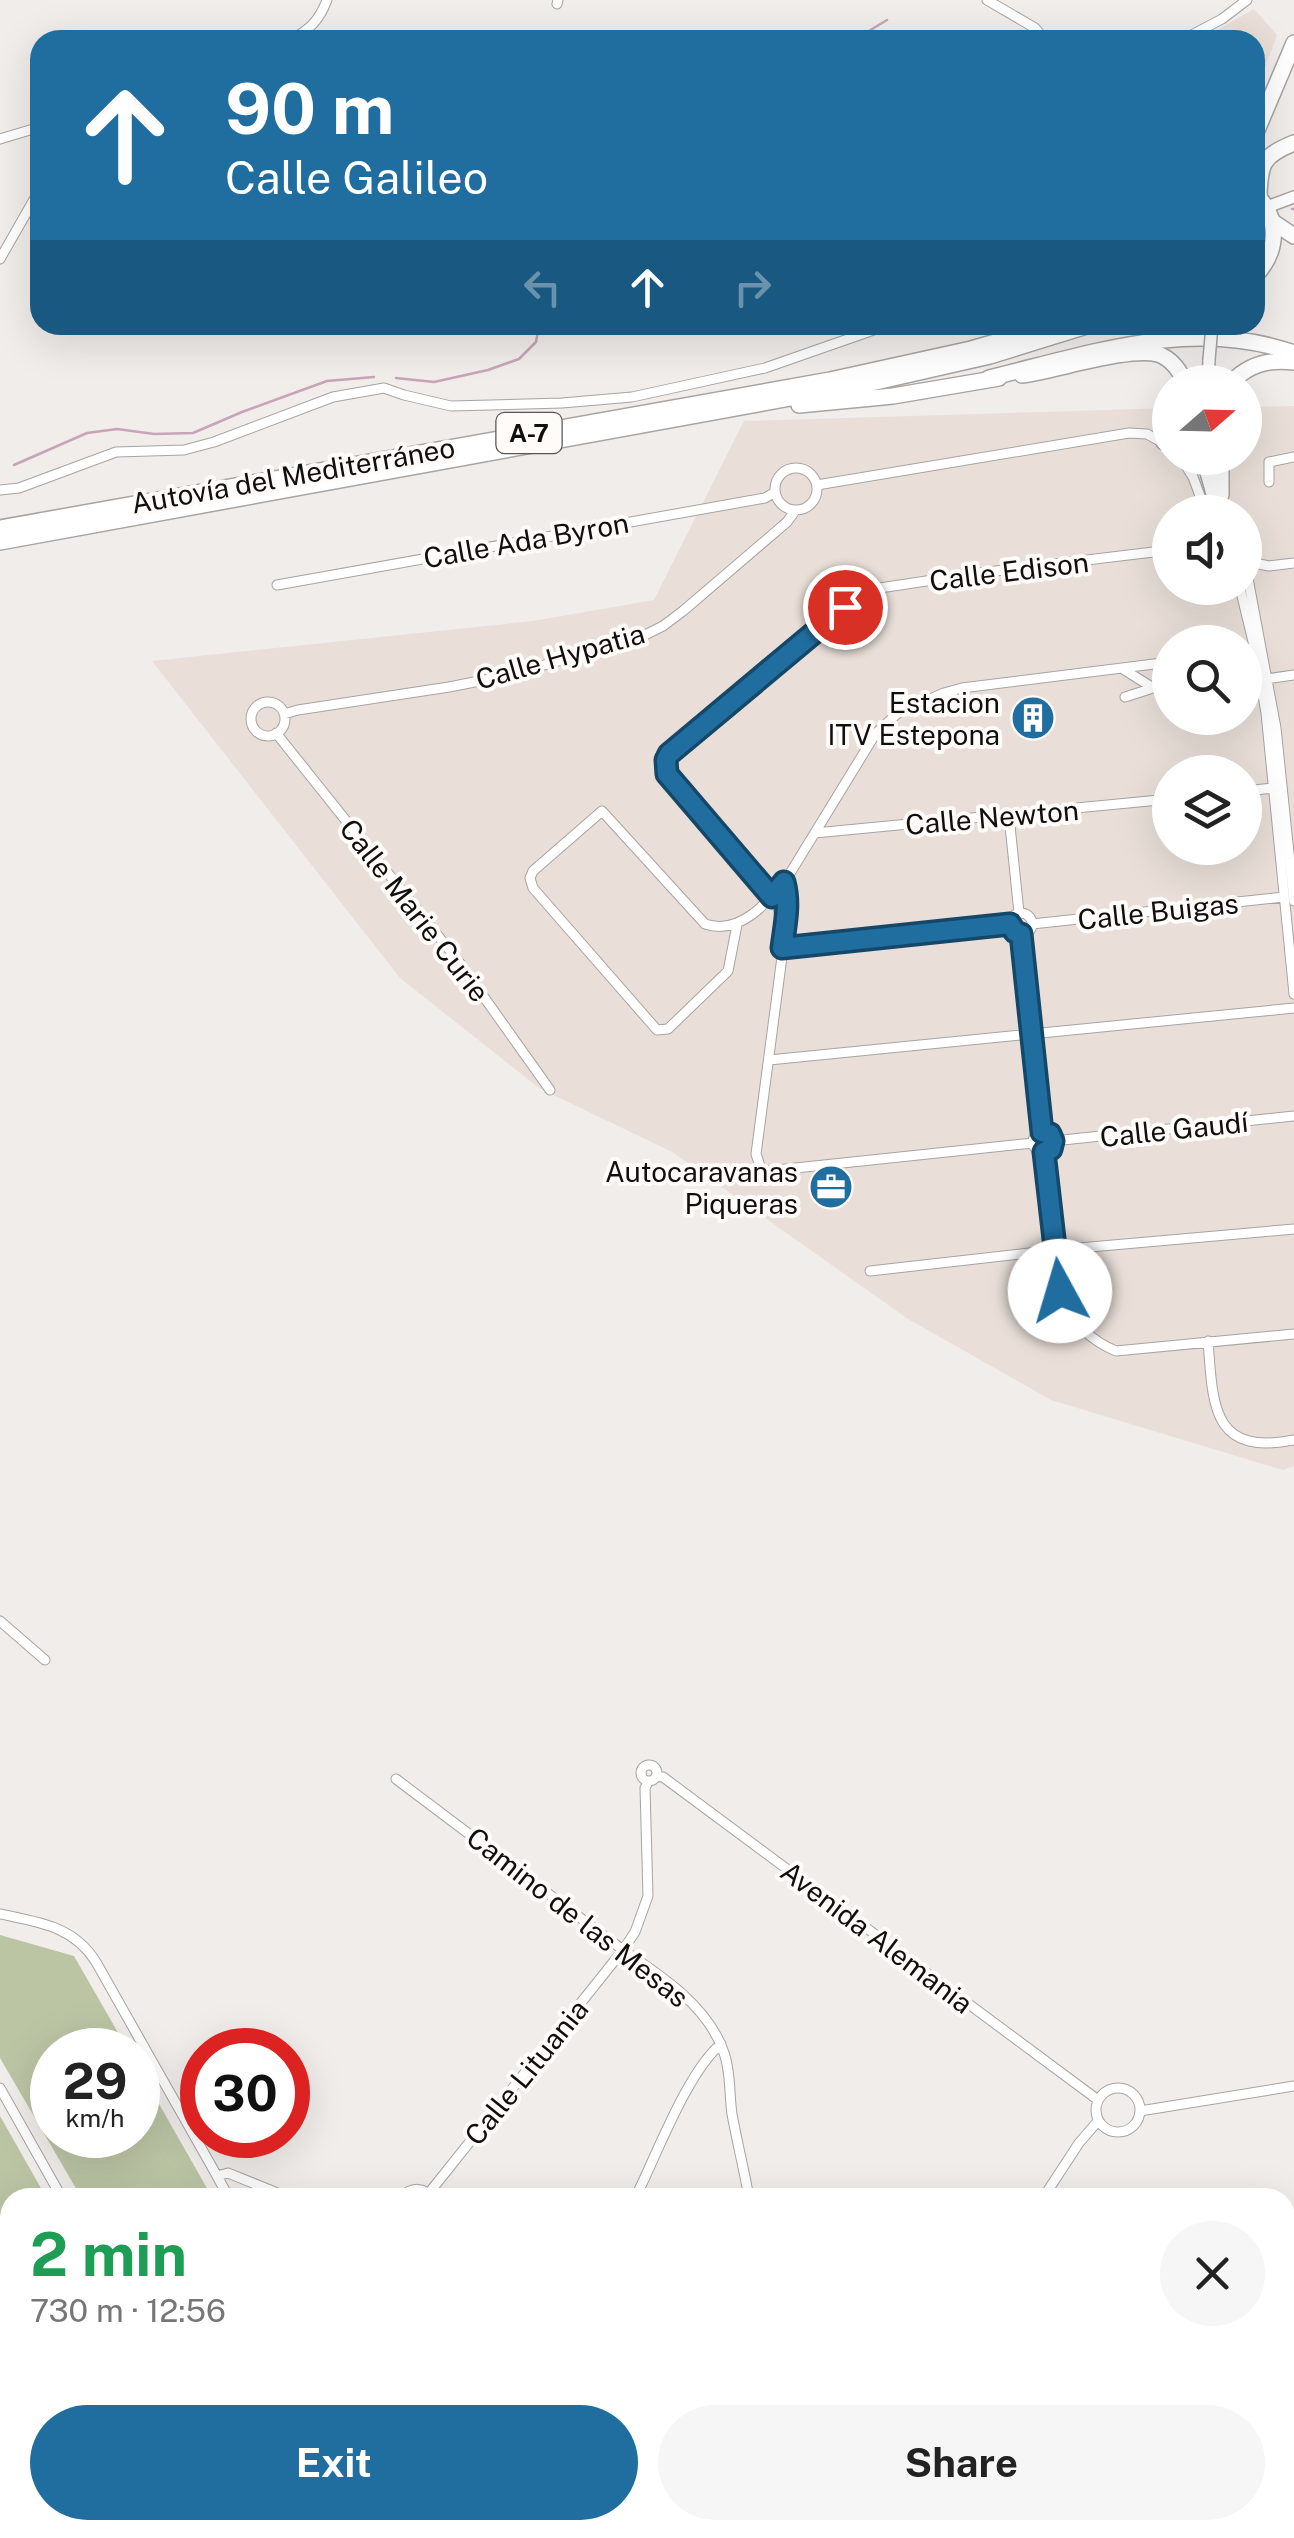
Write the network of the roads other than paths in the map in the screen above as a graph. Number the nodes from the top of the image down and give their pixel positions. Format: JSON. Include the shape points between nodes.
{"nodes":[{"id":1,"x":328,"y":0,"type":"edge"},
{"id":2,"x":1247,"y":0,"type":"edge"},
{"id":3,"x":991,"y":1,"type":"edge"},
{"id":4,"x":309,"y":30,"type":"edge"},
{"id":5,"x":1036,"y":30,"type":"edge"},
{"id":6,"x":1201,"y":30,"type":"edge"},
{"id":7,"x":1294,"y":43,"type":"edge"},
{"id":8,"x":1265,"y":111,"type":"edge"},
{"id":9,"x":30,"y":130,"type":"edge"},
{"id":10,"x":0,"y":140,"type":"edge"},
{"id":11,"x":1294,"y":143,"type":"edge"},
{"id":12,"x":1265,"y":161,"type":"edge"},
{"id":13,"x":1294,"y":197,"type":"edge"},
{"id":14,"x":1265,"y":205,"type":"edge"},
{"id":15,"x":30,"y":206,"type":"edge"},
{"id":16,"x":1265,"y":206,"type":"edge"},
{"id":17,"x":1265,"y":209,"type":"edge"},
{"id":18,"x":1294,"y":236,"type":"edge"},
{"id":19,"x":0,"y":259,"type":"edge"},
{"id":20,"x":1265,"y":264,"type":"edge"},
{"id":21,"x":859,"y":335,"type":"edge"},
{"id":22,"x":1020,"y":335,"type":"edge"},
{"id":23,"x":1060,"y":335,"type":"edge"},
{"id":24,"x":1211,"y":335,"type":"edge"},
{"id":25,"x":1294,"y":353,"type":"edge"},
{"id":26,"x":1294,"y":362,"type":"edge"},
{"id":27,"x":1175,"y":365,"type":"edge"},
{"id":28,"x":1209,"y":365,"type":"edge"},
{"id":29,"x":1258,"y":365,"type":"edge"},
{"id":30,"x":990,"y":378,"type":"junction"},
{"id":31,"x":715,"y":413,"type":"junction"},
{"id":32,"x":1152,"y":436,"type":"edge"},
{"id":33,"x":1294,"y":456,"type":"edge"},
{"id":34,"x":1217,"y":475,"type":"edge"},
{"id":35,"x":1223,"y":475,"type":"edge"},
{"id":36,"x":1270,"y":482,"type":"dead end"},
{"id":37,"x":817,"y":485,"type":"junction"},
{"id":38,"x":0,"y":490,"type":"edge"},
{"id":39,"x":775,"y":492,"type":"junction"},
{"id":40,"x":1221,"y":494,"type":"joint"},
{"id":41,"x":795,"y":510,"type":"junction"},
{"id":42,"x":0,"y":528,"type":"edge"},
{"id":43,"x":0,"y":542,"type":"edge"},
{"id":44,"x":1152,"y":552,"type":"edge"},
{"id":45,"x":1294,"y":562,"type":"edge"},
{"id":46,"x":1262,"y":567,"type":"edge"},
{"id":47,"x":276,"y":585,"type":"dead end"},
{"id":48,"x":1255,"y":605,"type":"edge"},
{"id":49,"x":1262,"y":657,"type":"edge"},
{"id":50,"x":1266,"y":663,"type":"junction"},
{"id":51,"x":1152,"y":664,"type":"edge"},
{"id":52,"x":1122,"y":668,"type":"junction"},
{"id":53,"x":1262,"y":675,"type":"edge"},
{"id":54,"x":1294,"y":675,"type":"edge"},
{"id":55,"x":1262,"y":680,"type":"edge"},
{"id":56,"x":1265,"y":680,"type":"junction"},
{"id":57,"x":1152,"y":685,"type":"edge"},
{"id":58,"x":1152,"y":690,"type":"edge"},
{"id":59,"x":1125,"y":697,"type":"dead end"},
{"id":60,"x":284,"y":714,"type":"junction"},
{"id":61,"x":276,"y":733,"type":"junction"},
{"id":62,"x":1283,"y":787,"type":"edge"},
{"id":63,"x":1152,"y":801,"type":"edge"},
{"id":64,"x":1009,"y":816,"type":"junction"},
{"id":65,"x":815,"y":833,"type":"junction"},
{"id":66,"x":784,"y":882,"type":"junction"},
{"id":67,"x":772,"y":897,"type":"junction"},
{"id":68,"x":1291,"y":899,"type":"edge"},
{"id":69,"x":1019,"y":913,"type":"junction"},
{"id":70,"x":1010,"y":924,"type":"junction"},
{"id":71,"x":1032,"y":924,"type":"junction"},
{"id":72,"x":737,"y":925,"type":"junction"},
{"id":73,"x":1294,"y":925,"type":"edge"},
{"id":74,"x":784,"y":930,"type":"junction"},
{"id":75,"x":1021,"y":934,"type":"junction"},
{"id":76,"x":782,"y":948,"type":"junction"},
{"id":77,"x":1294,"y":994,"type":"edge"},
{"id":78,"x":1294,"y":1008,"type":"edge"},
{"id":79,"x":1031,"y":1033,"type":"junction"},
{"id":80,"x":768,"y":1060,"type":"junction"},
{"id":81,"x":550,"y":1090,"type":"dead end"},
{"id":82,"x":1294,"y":1116,"type":"edge"},
{"id":83,"x":1042,"y":1132,"type":"junction"},
{"id":84,"x":1053,"y":1141,"type":"junction"},
{"id":85,"x":1033,"y":1144,"type":"junction"},
{"id":86,"x":1044,"y":1152,"type":"junction"},
{"id":87,"x":1294,"y":1228,"type":"edge"},
{"id":88,"x":1056,"y":1250,"type":"junction"},
{"id":89,"x":870,"y":1271,"type":"dead end"},
{"id":90,"x":1294,"y":1334,"type":"edge"},
{"id":91,"x":1208,"y":1342,"type":"junction"},
{"id":92,"x":1294,"y":1440,"type":"edge"},
{"id":93,"x":0,"y":1620,"type":"edge"},
{"id":94,"x":45,"y":1660,"type":"dead end"},
{"id":95,"x":396,"y":1779,"type":"dead end"},
{"id":96,"x":652,"y":1779,"type":"joint"},
{"id":97,"x":0,"y":1914,"type":"edge"},
{"id":98,"x":623,"y":1950,"type":"junction"},
{"id":99,"x":721,"y":2044,"type":"junction"},
{"id":100,"x":1294,"y":2086,"type":"edge"},
{"id":101,"x":0,"y":2088,"type":"edge"},
{"id":102,"x":1098,"y":2100,"type":"junction"},
{"id":103,"x":1140,"y":2111,"type":"junction"},
{"id":104,"x":1098,"y":2121,"type":"junction"},
{"id":105,"x":217,"y":2176,"type":"junction"},
{"id":106,"x":56,"y":2188,"type":"edge"},
{"id":107,"x":224,"y":2188,"type":"edge"},
{"id":108,"x":265,"y":2188,"type":"edge"},
{"id":109,"x":437,"y":2188,"type":"edge"},
{"id":110,"x":639,"y":2188,"type":"edge"},
{"id":111,"x":747,"y":2188,"type":"edge"},
{"id":112,"x":1050,"y":2188,"type":"edge"}],
"edges":[{"from":1,"to":4,"type":"street"},
{"from":2,"to":6,"type":"street"},
{"from":3,"to":5,"type":"street"},
{"from":7,"to":8,"type":"highway"},
{"from":9,"to":10,"type":"street"},
{"from":11,"to":12,"type":"highway"},
{"from":13,"to":14,"type":"street"},
{"from":15,"to":19,"type":"street"},
{"from":16,"to":18,"type":"highway"},
{"from":17,"to":20,"type":"highway","via":[[1274,244]]},
{"from":21,"to":38,"type":"street","via":[[764,368],[632,397],[451,406],[384,388],[333,397],[214,442],[116,452]]},
{"from":22,"to":42,"type":"highway","name":"Autovía del Mediterráneo","number":"A-7","via":[[830,380]]},
{"from":23,"to":31,"type":"highway","name":"Autovía del Mediterráneo","number":"A-7","via":[[936,370]]},
{"from":24,"to":28,"type":"street","bridge":true},
{"from":25,"to":30,"type":"highway","via":[[1229,339],[1155,339]]},
{"from":26,"to":29,"type":"highway"},
{"from":27,"to":30,"type":"highway","via":[[1147,352]]},
{"from":30,"to":31,"type":"highway","name":"Autovía del Mediterráneo","number":"A-7","via":[[868,400]]},
{"from":31,"to":43,"type":"highway","name":"Autovía del Mediterráneo","number":"A-7"},
{"from":32,"to":37,"type":"street","via":[[1129,433]]},
{"from":33,"to":36,"type":"street","via":[[1269,462]]},
{"from":34,"to":40,"type":"street"},
{"from":35,"to":40,"type":"highway"},
{"from":37,"to":39,"type":"street","via":[[804,469],[789,469]]},
{"from":37,"to":41,"type":"street","via":[[812,503]]},
{"from":39,"to":41,"type":"street"},
{"from":39,"to":47,"type":"street","name":"Calle Ada Byron"},
{"from":41,"to":60,"type":"street","name":"Calle Hypatia","via":[[682,611],[637,638],[505,676]]},
{"from":44,"to":67,"type":"street","name":"Calle Edison","via":[[869,591],[669,754],[670,780]]},
{"from":45,"to":46,"type":"street"},
{"from":48,"to":50,"type":"street"},
{"from":49,"to":50,"type":"street"},
{"from":50,"to":56,"type":"street"},
{"from":51,"to":52,"type":"street"},
{"from":52,"to":57,"type":"street"},
{"from":52,"to":65,"type":"street","via":[[962,688],[898,713],[876,732]]},
{"from":53,"to":56,"type":"street"},
{"from":54,"to":56,"type":"street"},
{"from":55,"to":56,"type":"street"},
{"from":56,"to":62,"type":"street"},
{"from":56,"to":62,"type":"street"},
{"from":58,"to":59,"type":"street"},
{"from":60,"to":61,"type":"street"},
{"from":60,"to":61,"type":"street","via":[[270,702],[252,714],[256,731]]},
{"from":61,"to":81,"type":"street","name":"Calle Marie Curie","via":[[459,962]]},
{"from":62,"to":68,"type":"street"},
{"from":63,"to":64,"type":"street","name":"Calle Newton"},
{"from":64,"to":65,"type":"street","name":"Calle Newton"},
{"from":64,"to":69,"type":"street"},
{"from":65,"to":66,"type":"street"},
{"from":66,"to":67,"type":"street"},
{"from":66,"to":74,"type":"street"},
{"from":67,"to":72,"type":"street"},
{"from":67,"to":74,"type":"street"},
{"from":68,"to":71,"type":"street","name":"Calle Buigas"},
{"from":68,"to":73,"type":"street"},
{"from":68,"to":77,"type":"street"},
{"from":69,"to":70,"type":"street"},
{"from":69,"to":71,"type":"street"},
{"from":70,"to":75,"type":"street"},
{"from":70,"to":76,"type":"street"},
{"from":71,"to":75,"type":"street"},
{"from":72,"to":72,"type":"street","via":[[705,924],[602,810],[530,878],[656,1030],[668,1028],[728,971]]},
{"from":74,"to":76,"type":"street"},
{"from":75,"to":79,"type":"street"},
{"from":76,"to":80,"type":"street"},
{"from":78,"to":79,"type":"street"},
{"from":79,"to":80,"type":"street"},
{"from":79,"to":83,"type":"street"},
{"from":80,"to":85,"type":"street","via":[[756,1154],[761,1170]]},
{"from":82,"to":84,"type":"street","name":"Calle Gaudí"},
{"from":83,"to":84,"type":"street"},
{"from":83,"to":85,"type":"street"},
{"from":84,"to":86,"type":"street"},
{"from":85,"to":86,"type":"street"},
{"from":86,"to":88,"type":"street"},
{"from":87,"to":88,"type":"street"},
{"from":88,"to":89,"type":"street"},
{"from":88,"to":91,"type":"street","via":[[1066,1310],[1096,1340],[1116,1350]]},
{"from":90,"to":91,"type":"street"},
{"from":91,"to":92,"type":"street","via":[[1212,1386],[1229,1432],[1259,1444]]},
{"from":93,"to":94,"type":"street"},
{"from":95,"to":98,"type":"street","name":"Camino de las Mesas"},
{"from":96,"to":98,"type":"street","name":"Calle Lituania","via":[[645,1788],[648,1896]]},
{"from":96,"to":102,"type":"street","name":"Avenida Alemania","via":[[663,1777]]},
{"from":97,"to":105,"type":"street","via":[[60,1929],[90,1953]]},
{"from":98,"to":99,"type":"street","name":"Camino de las Mesas","via":[[689,2000]]},
{"from":98,"to":109,"type":"street","name":"Calle Lituania"},
{"from":99,"to":110,"type":"street","via":[[695,2076]]},
{"from":99,"to":111,"type":"street","name":"Camino de las Mesas"},
{"from":100,"to":103,"type":"street"},
{"from":101,"to":106,"type":"street"},
{"from":102,"to":103,"type":"street","via":[[1119,2088],[1134,2095]]},
{"from":102,"to":104,"type":"street"},
{"from":103,"to":104,"type":"street","via":[[1123,2132]]},
{"from":104,"to":112,"type":"street"},
{"from":105,"to":107,"type":"street"},
{"from":105,"to":108,"type":"street","via":[[228,2173]]}]}
